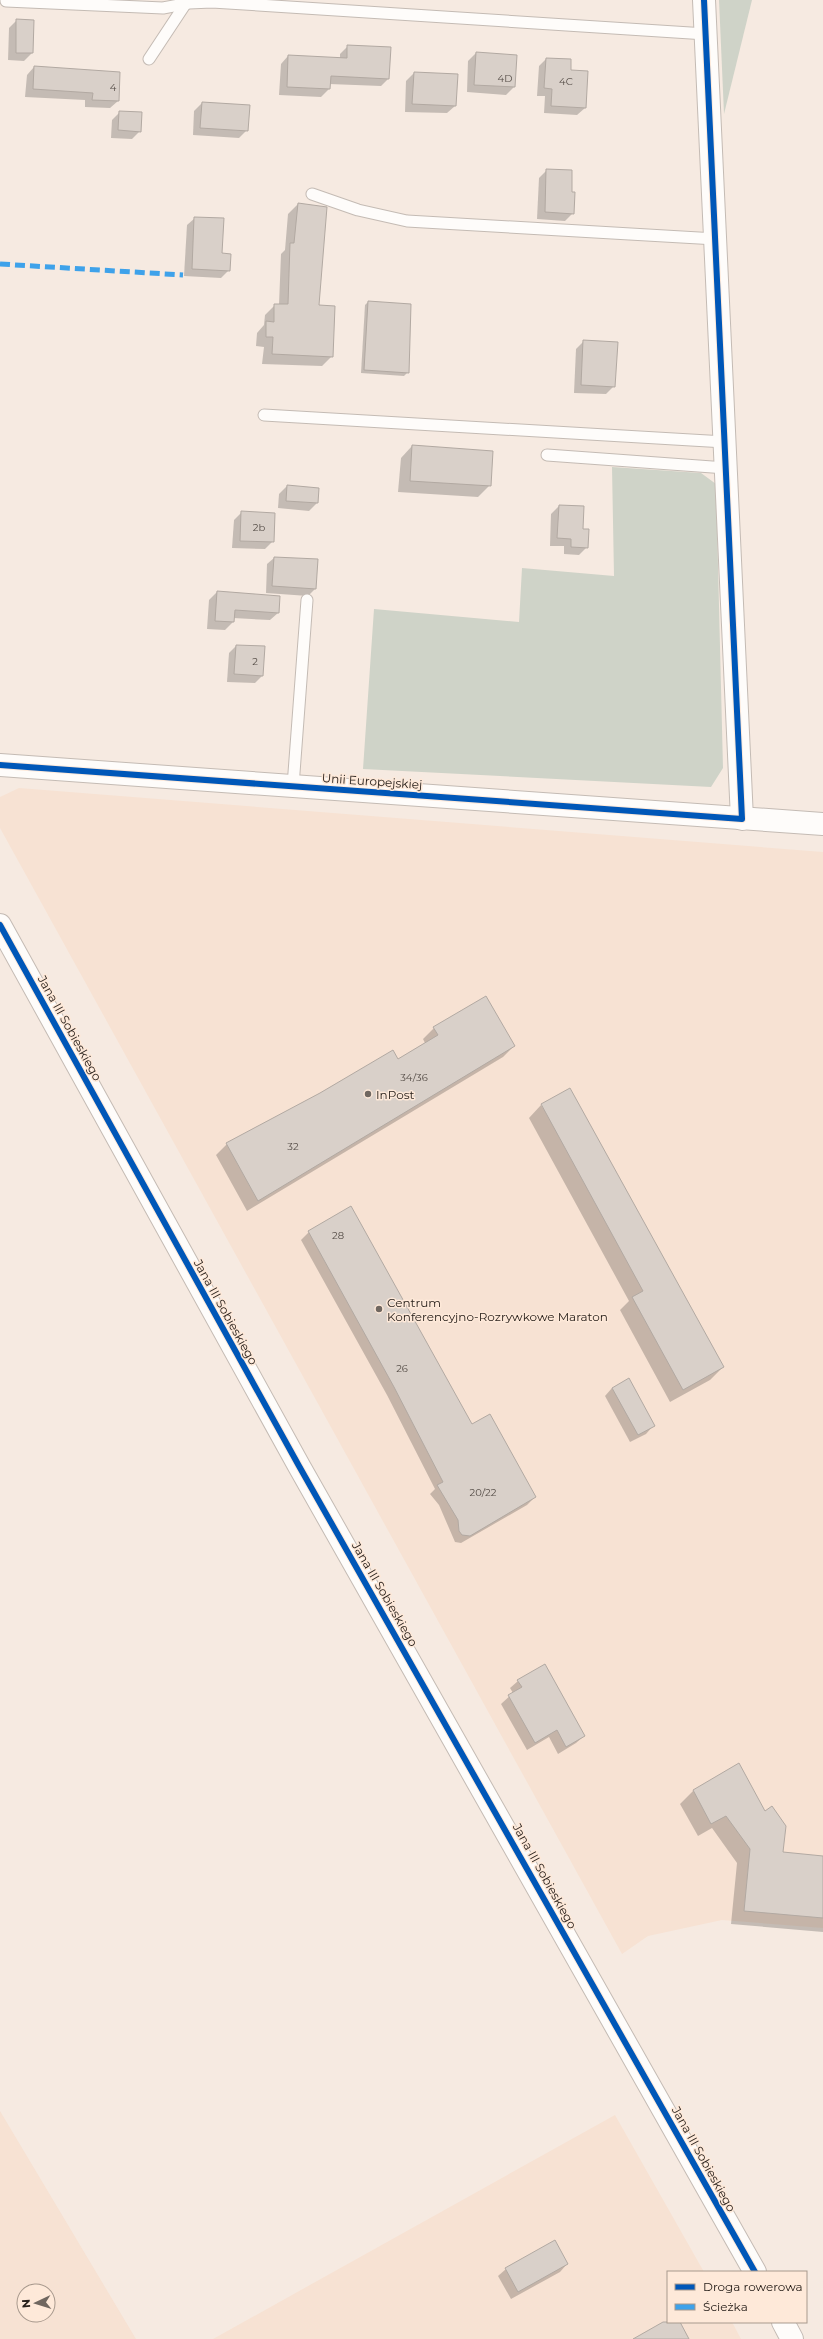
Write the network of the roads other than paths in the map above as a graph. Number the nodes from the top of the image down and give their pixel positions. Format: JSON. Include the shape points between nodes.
{"nodes":[{"id":1,"x":704,"y":0,"type":"edge"},
{"id":2,"x":6,"y":1,"type":"edge"},
{"id":3,"x":189,"y":1,"type":"edge"},
{"id":4,"x":706,"y":34,"type":"junction"},
{"id":5,"x":149,"y":59,"type":"dead end"},
{"id":6,"x":312,"y":194,"type":"dead end"},
{"id":7,"x":716,"y":239,"type":"junction"},
{"id":8,"x":264,"y":415,"type":"dead end"},
{"id":9,"x":725,"y":442,"type":"junction"},
{"id":10,"x":547,"y":455,"type":"dead end"},
{"id":11,"x":726,"y":468,"type":"junction"},
{"id":12,"x":307,"y":600,"type":"dead end"},
{"id":13,"x":0,"y":765,"type":"edge"},
{"id":14,"x":293,"y":786,"type":"junction"},
{"id":15,"x":742,"y":818,"type":"junction"},
{"id":16,"x":823,"y":824,"type":"edge"},
{"id":17,"x":0,"y":925,"type":"edge"},
{"id":18,"x":754,"y":2271,"type":"edge"},
{"id":19,"x":784,"y":2323,"type":"edge"},
{"id":20,"x":792,"y":2339,"type":"edge"}],
"edges":[{"from":1,"to":4,"type":"main road"},
{"from":2,"to":3,"type":"lane","via":[[163,8]]},
{"from":3,"to":4,"type":"lane"},
{"from":3,"to":5,"type":"lane"},
{"from":4,"to":7,"type":"main road"},
{"from":6,"to":7,"type":"lane","via":[[358,210],[407,221]]},
{"from":7,"to":9,"type":"main road"},
{"from":8,"to":9,"type":"lane"},
{"from":9,"to":11,"type":"main road"},
{"from":10,"to":11,"type":"lane"},
{"from":11,"to":15,"type":"main road"},
{"from":12,"to":14,"type":"lane"},
{"from":13,"to":14,"type":"main road","name":"Unii Europejskiej"},
{"from":14,"to":15,"type":"main road","name":"Unii Europejskiej"},
{"from":15,"to":16,"type":"main road","name":"Unii Europejskiej"},
{"from":17,"to":18,"type":"main road","name":"Jana III Sobieskiego","via":[[299,1466]]},
{"from":19,"to":20,"type":"main road"}]}
